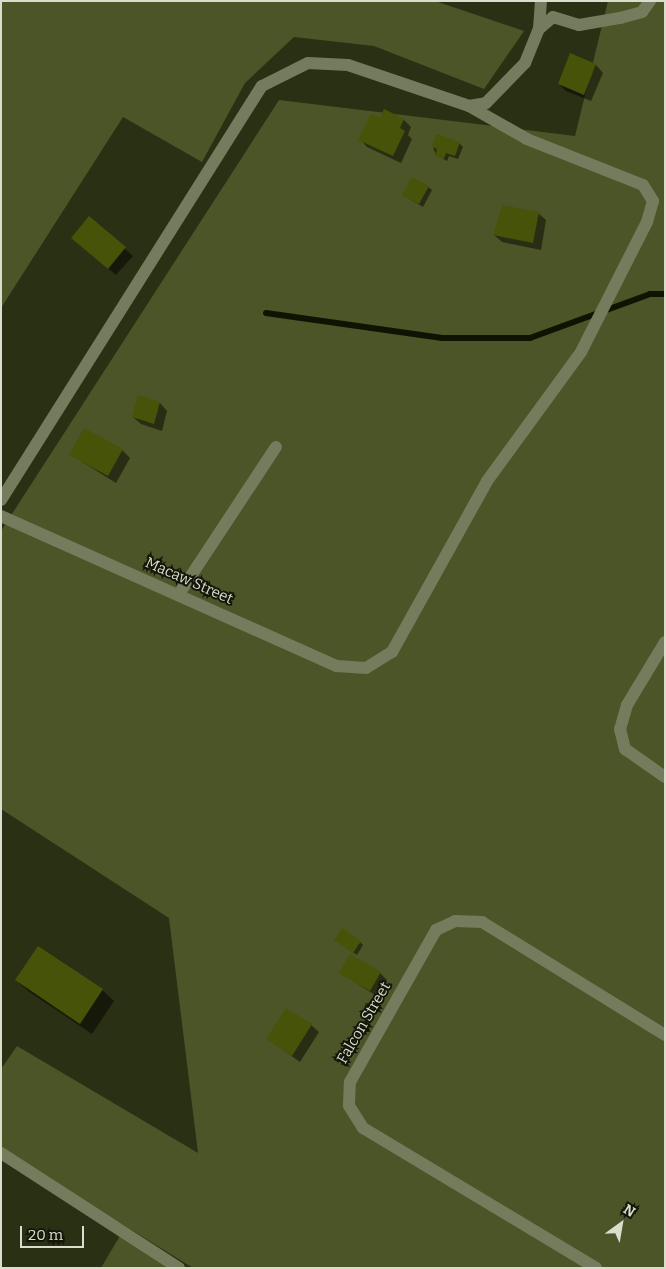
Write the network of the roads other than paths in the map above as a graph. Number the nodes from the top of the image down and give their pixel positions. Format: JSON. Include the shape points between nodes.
{"nodes":[{"id":1,"x":541,"y":1,"type":"edge"},
{"id":2,"x":650,"y":1,"type":"edge"},
{"id":3,"x":539,"y":29,"type":"junction"},
{"id":4,"x":469,"y":106,"type":"junction"},
{"id":5,"x":276,"y":447,"type":"dead end"},
{"id":6,"x":1,"y":500,"type":"edge"},
{"id":7,"x":1,"y":516,"type":"edge"},
{"id":8,"x":179,"y":594,"type":"junction"},
{"id":9,"x":665,"y":642,"type":"edge"},
{"id":10,"x":665,"y":777,"type":"edge"},
{"id":11,"x":665,"y":1035,"type":"edge"},
{"id":12,"x":1,"y":1153,"type":"edge"},
{"id":13,"x":179,"y":1268,"type":"edge"},
{"id":14,"x":596,"y":1268,"type":"edge"}],
"edges":[{"from":1,"to":3,"type":"street"},
{"from":2,"to":3,"type":"street","via":[[642,12],[620,18],[579,24],[553,18]]},
{"from":3,"to":4,"type":"street","via":[[525,63],[502,90],[486,103]]},
{"from":4,"to":6,"type":"street","via":[[348,65],[308,63],[262,86]]},
{"from":4,"to":8,"type":"street","name":"Macaw Street","via":[[527,139],[643,185],[653,201],[647,222],[580,352],[487,481],[392,652],[366,668],[337,666]]},
{"from":5,"to":8,"type":"street"},
{"from":7,"to":8,"type":"street","name":"Macaw Street"},
{"from":9,"to":10,"type":"street","via":[[627,704],[620,728],[625,749]]},
{"from":11,"to":14,"type":"street","name":"Falcon Street","via":[[482,922],[455,921],[436,930],[350,1082],[349,1106],[363,1128]]},
{"from":12,"to":13,"type":"street"}]}
